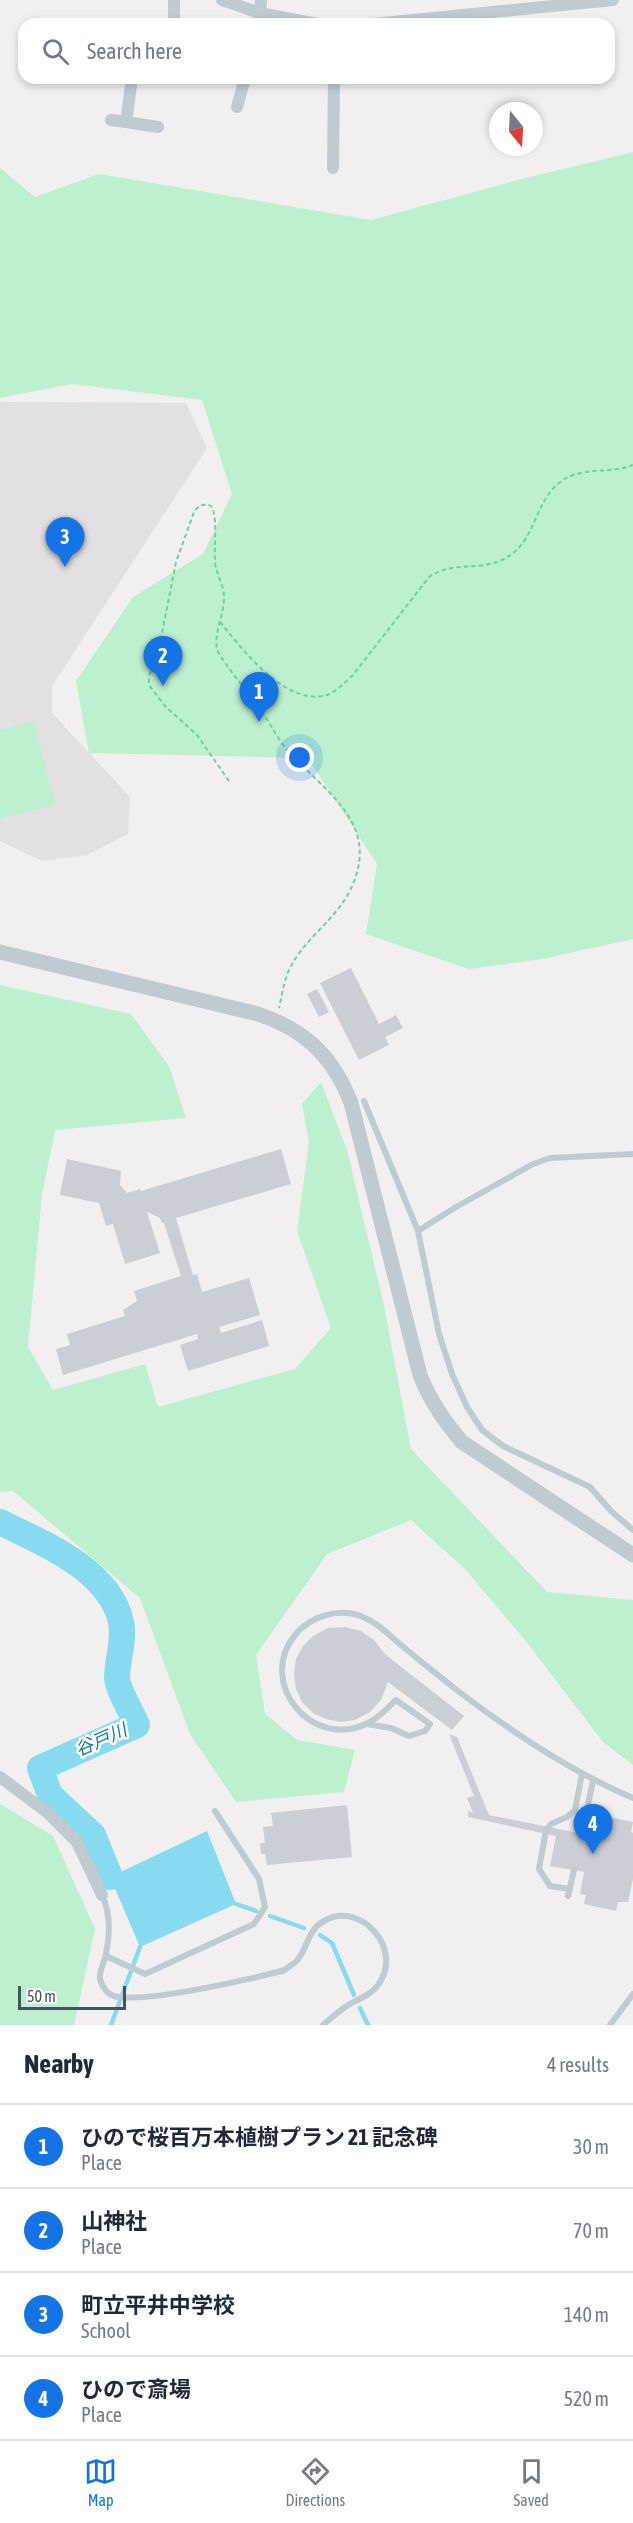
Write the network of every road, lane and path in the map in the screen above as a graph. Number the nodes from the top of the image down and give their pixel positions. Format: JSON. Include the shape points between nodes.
{"nodes":[{"id":1,"x":174,"y":0,"type":"edge"},
{"id":2,"x":222,"y":0,"type":"edge"},
{"id":3,"x":261,"y":0,"type":"edge"},
{"id":4,"x":613,"y":0,"type":"edge"},
{"id":5,"x":174,"y":18,"type":"edge"},
{"id":6,"x":257,"y":18,"type":"edge"},
{"id":7,"x":259,"y":18,"type":"edge"},
{"id":8,"x":433,"y":18,"type":"edge"},
{"id":9,"x":131,"y":84,"type":"edge"},
{"id":10,"x":243,"y":84,"type":"edge"},
{"id":11,"x":334,"y":84,"type":"edge"},
{"id":12,"x":237,"y":107,"type":"dead end"},
{"id":13,"x":111,"y":120,"type":"dead end"},
{"id":14,"x":126,"y":122,"type":"junction"},
{"id":15,"x":158,"y":128,"type":"dead end"},
{"id":16,"x":333,"y":168,"type":"dead end"},
{"id":17,"x":633,"y":465,"type":"edge"},
{"id":18,"x":220,"y":622,"type":"junction"},
{"id":19,"x":229,"y":781,"type":"dead end"},
{"id":20,"x":0,"y":952,"type":"edge"},
{"id":21,"x":276,"y":1020,"type":"junction"},
{"id":22,"x":364,"y":1101,"type":"dead end"},
{"id":23,"x":633,"y":1154,"type":"edge"},
{"id":24,"x":418,"y":1231,"type":"junction"},
{"id":25,"x":633,"y":1530,"type":"edge"},
{"id":26,"x":633,"y":1555,"type":"edge"},
{"id":27,"x":367,"y":1724,"type":"junction"},
{"id":28,"x":582,"y":1774,"type":"junction"},
{"id":29,"x":0,"y":1777,"type":"edge"},
{"id":30,"x":593,"y":1781,"type":"junction"},
{"id":31,"x":633,"y":1798,"type":"edge"},
{"id":32,"x":215,"y":1811,"type":"dead end"},
{"id":33,"x":580,"y":1842,"type":"dead end"},
{"id":34,"x":574,"y":1870,"type":"dead end"},
{"id":35,"x":102,"y":1895,"type":"joint"},
{"id":36,"x":106,"y":1956,"type":"junction"},
{"id":37,"x":633,"y":1994,"type":"edge"},
{"id":38,"x":323,"y":2025,"type":"edge"},
{"id":39,"x":610,"y":2025,"type":"edge"}],
"edges":[{"from":1,"to":5,"type":"street"},
{"from":2,"to":6,"type":"street"},
{"from":3,"to":7,"type":"street"},
{"from":4,"to":8,"type":"street"},
{"from":9,"to":14,"type":"street"},
{"from":10,"to":12,"type":"street"},
{"from":11,"to":16,"type":"street"},
{"from":13,"to":14,"type":"street"},
{"from":14,"to":15,"type":"street"},
{"from":17,"to":18,"type":"path","via":[[571,475],[557,484],[519,549],[490,565],[442,568],[429,577],[353,675],[325,696],[296,693],[277,683]]},
{"from":18,"to":19,"type":"path","via":[[224,590],[214,564],[216,515],[205,504],[198,506],[189,523],[176,562],[149,685],[165,706],[197,735]]},
{"from":18,"to":21,"type":"path","via":[[215,638],[224,663],[288,750],[343,806],[360,847],[360,865],[343,904],[289,969]]},
{"from":20,"to":21,"type":"street"},
{"from":21,"to":26,"type":"street","via":[[324,1056],[345,1089],[427,1395],[462,1442],[481,1457]]},
{"from":22,"to":24,"type":"lane"},
{"from":23,"to":24,"type":"lane","via":[[550,1158],[533,1164]]},
{"from":24,"to":25,"type":"lane","via":[[439,1334],[452,1374],[482,1430],[526,1459],[590,1487]]},
{"from":27,"to":27,"type":"lane","via":[[396,1700],[430,1724],[425,1731],[409,1736]]},
{"from":27,"to":28,"type":"lane","via":[[325,1727],[302,1717],[292,1703],[284,1688],[283,1658],[287,1645],[304,1624],[345,1613],[382,1627],[471,1700]]},
{"from":28,"to":30,"type":"lane"},
{"from":28,"to":34,"type":"lane","via":[[575,1810],[546,1830],[539,1869],[550,1886],[569,1893]]},
{"from":29,"to":35,"type":"street","via":[[48,1813],[77,1842]]},
{"from":30,"to":31,"type":"lane"},
{"from":30,"to":33,"type":"lane"},
{"from":32,"to":36,"type":"lane","via":[[259,1880],[265,1907],[254,1924],[145,1974]]},
{"from":35,"to":36,"type":"lane","via":[[109,1910]]},
{"from":36,"to":38,"type":"lane","via":[[99,1976],[103,1989],[112,1996],[167,1993],[285,1970],[298,1959],[314,1927],[326,1919],[343,1916],[360,1920],[383,1941],[387,1956],[385,1972],[367,1995]]},
{"from":37,"to":39,"type":"lane"}]}
